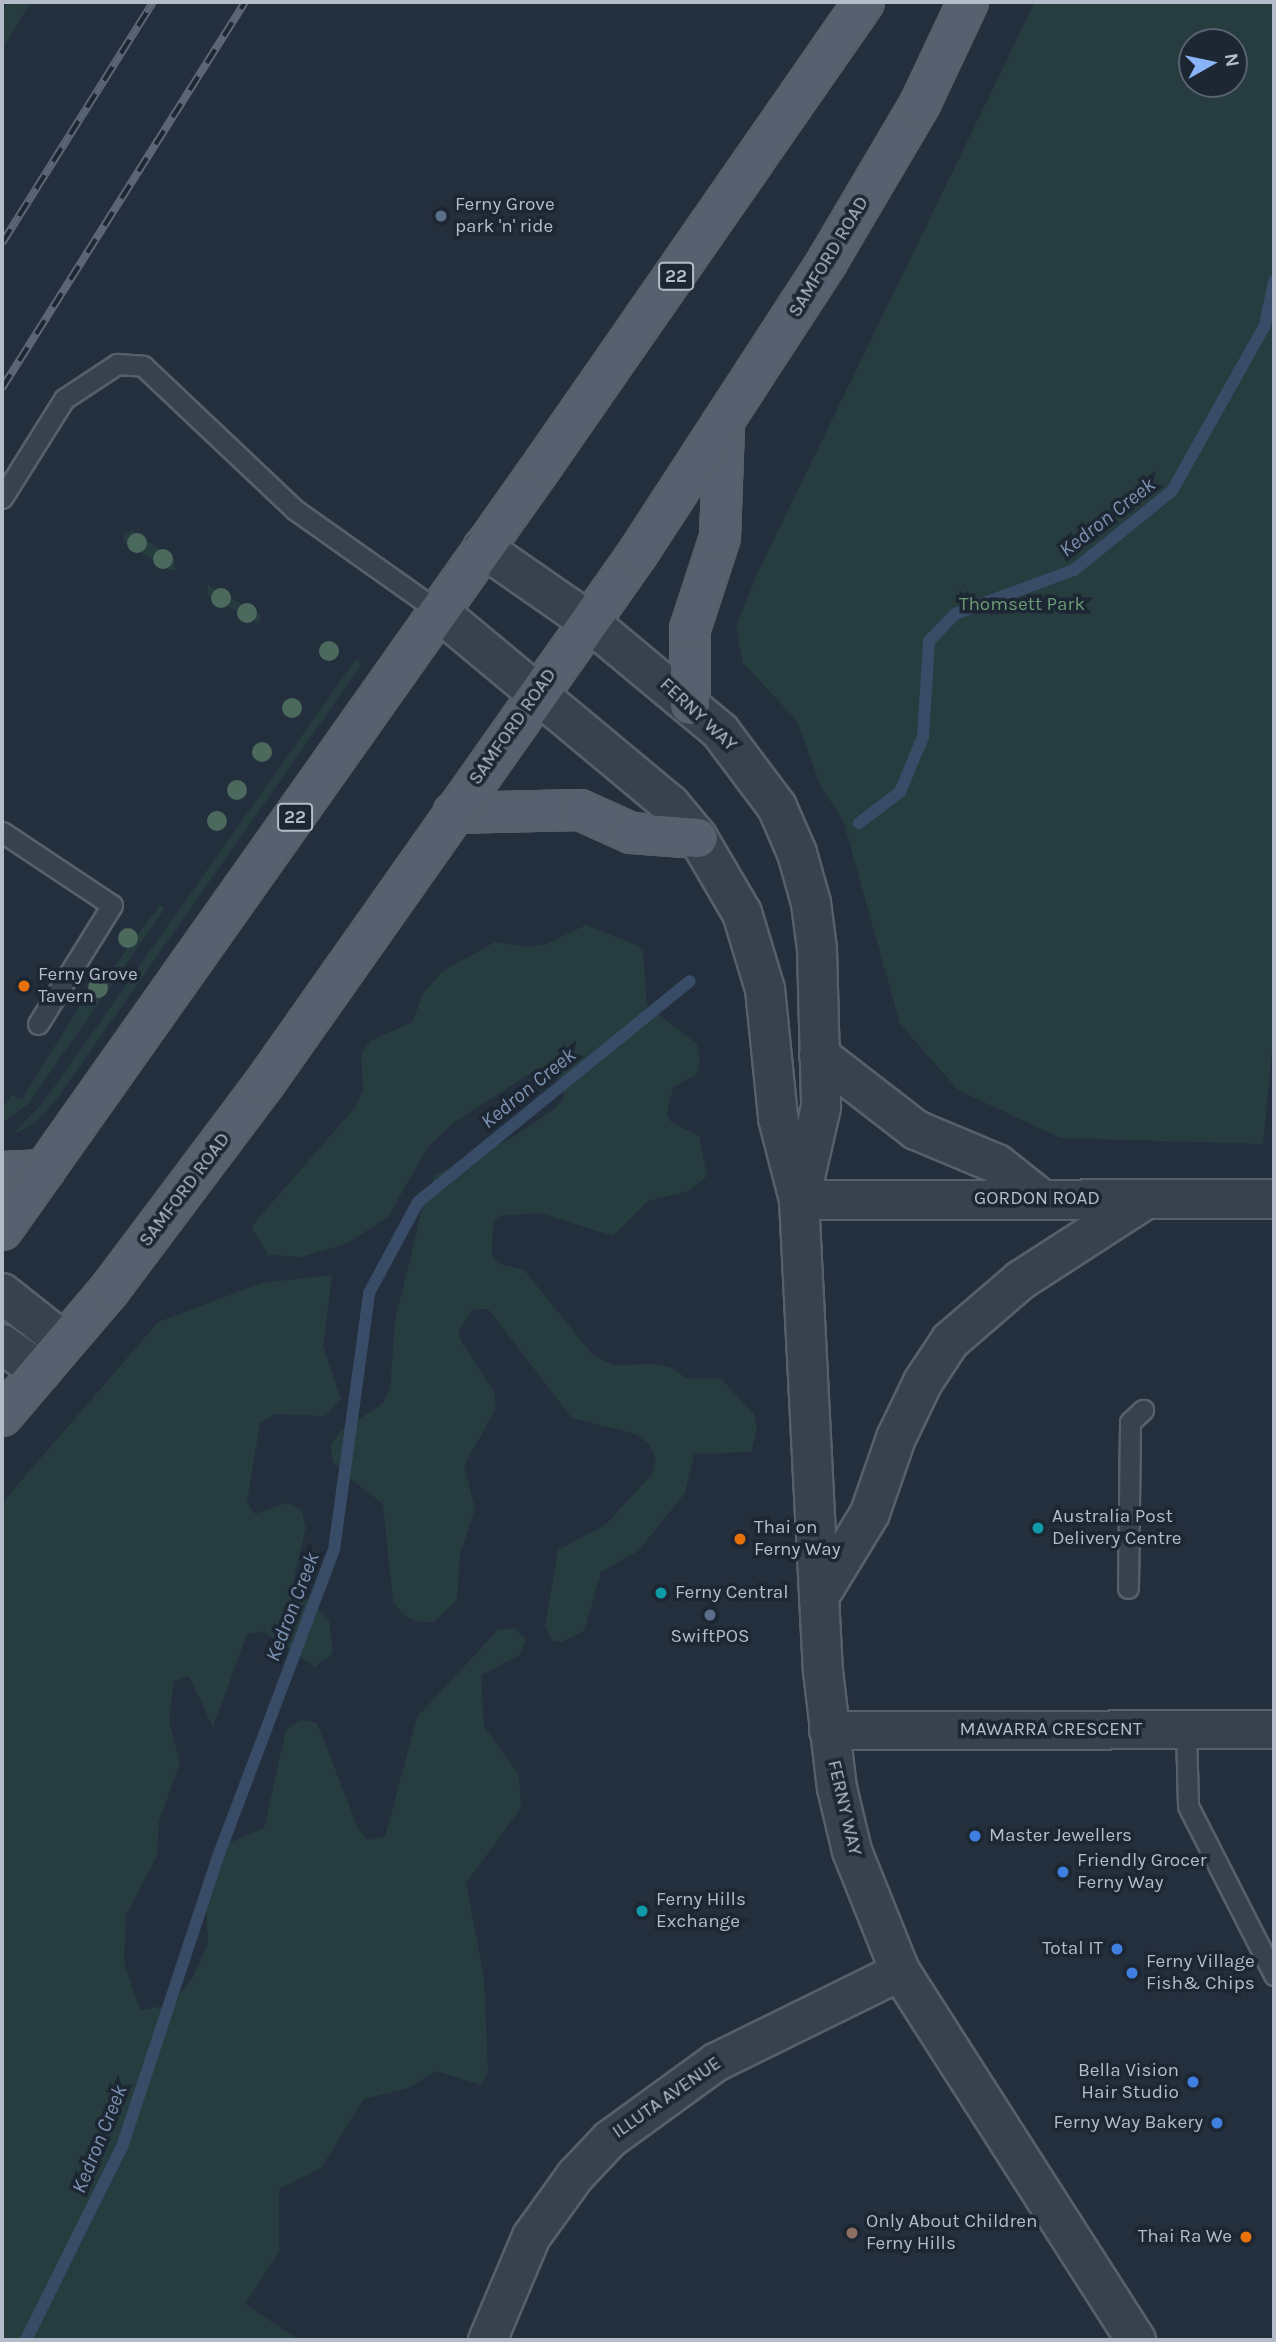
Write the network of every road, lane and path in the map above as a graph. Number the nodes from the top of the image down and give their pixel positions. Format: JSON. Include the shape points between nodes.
{"nodes":[{"id":1,"x":864,"y":2,"type":"edge"},
{"id":2,"x":968,"y":2,"type":"edge"},
{"id":3,"x":724,"y":427,"type":"junction"},
{"id":4,"x":2,"y":498,"type":"edge"},
{"id":5,"x":483,"y":548,"type":"junction"},
{"id":6,"x":438,"y":611,"type":"junction"},
{"id":7,"x":588,"y":621,"type":"junction"},
{"id":8,"x":538,"y":691,"type":"junction"},
{"id":9,"x":690,"y":705,"type":"junction"},
{"id":10,"x":453,"y":813,"type":"junction"},
{"id":11,"x":2,"y":832,"type":"edge"},
{"id":12,"x":698,"y":838,"type":"junction"},
{"id":13,"x":38,"y":1024,"type":"dead end"},
{"id":14,"x":819,"y":1055,"type":"junction"},
{"id":15,"x":45,"y":1170,"type":"junction"},
{"id":16,"x":2,"y":1172,"type":"edge"},
{"id":17,"x":1040,"y":1198,"type":"junction"},
{"id":18,"x":1274,"y":1199,"type":"edge"},
{"id":19,"x":799,"y":1200,"type":"junction"},
{"id":20,"x":1143,"y":1200,"type":"junction"},
{"id":21,"x":2,"y":1230,"type":"edge"},
{"id":22,"x":2,"y":1293,"type":"edge"},
{"id":23,"x":64,"y":1342,"type":"junction"},
{"id":24,"x":2,"y":1344,"type":"edge"},
{"id":25,"x":40,"y":1371,"type":"junction"},
{"id":26,"x":1143,"y":1410,"type":"dead end"},
{"id":27,"x":2,"y":1416,"type":"edge"},
{"id":28,"x":1128,"y":1588,"type":"dead end"},
{"id":29,"x":819,"y":1597,"type":"junction"},
{"id":30,"x":1274,"y":1729,"type":"edge"},
{"id":31,"x":828,"y":1730,"type":"junction"},
{"id":32,"x":1186,"y":1730,"type":"junction"},
{"id":33,"x":900,"y":1971,"type":"junction"},
{"id":34,"x":1274,"y":1975,"type":"edge"},
{"id":35,"x":487,"y":2340,"type":"edge"},
{"id":36,"x":1136,"y":2340,"type":"edge"}],
"edges":[{"from":1,"to":5,"type":"main road","number":"22"},
{"from":2,"to":3,"type":"main road","name":"SAMFORD ROAD","via":[[920,104]]},
{"from":3,"to":7,"type":"main road","name":"SAMFORD ROAD"},
{"from":3,"to":9,"type":"main road","via":[[720,537],[690,629]]},
{"from":4,"to":6,"type":"lane","via":[[64,399],[117,365],[143,366],[293,509]]},
{"from":5,"to":6,"type":"main road","number":"22"},
{"from":5,"to":7,"type":"street","name":"FERNY WAY"},
{"from":6,"to":8,"type":"street","name":"FERNY WAY"},
{"from":6,"to":15,"type":"main road","number":"22"},
{"from":7,"to":8,"type":"main road","name":"SAMFORD ROAD"},
{"from":7,"to":9,"type":"street","name":"FERNY WAY"},
{"from":8,"to":10,"type":"main road","name":"SAMFORD ROAD"},
{"from":8,"to":12,"type":"street","name":"FERNY WAY","via":[[639,775]]},
{"from":9,"to":14,"type":"street","name":"FERNY WAY","via":[[756,773],[797,853],[817,949]]},
{"from":10,"to":12,"type":"main road","via":[[580,810],[631,833]]},
{"from":10,"to":23,"type":"main road","name":"SAMFORD ROAD","via":[[264,1084],[110,1289]]},
{"from":11,"to":13,"type":"lane","via":[[112,905]]},
{"from":12,"to":19,"type":"street","name":"FERNY WAY","via":[[729,888],[756,952],[773,1035],[778,1118]]},
{"from":14,"to":17,"type":"street","via":[[916,1130],[997,1164]]},
{"from":14,"to":19,"type":"street","name":"FERNY WAY","via":[[821,1107]]},
{"from":15,"to":16,"type":"main road"},
{"from":15,"to":21,"type":"main road","number":"22"},
{"from":17,"to":19,"type":"street","name":"GORDON ROAD"},
{"from":17,"to":20,"type":"street","name":"GORDON ROAD"},
{"from":18,"to":20,"type":"street","name":"GORDON ROAD"},
{"from":19,"to":29,"type":"street","name":"FERNY WAY"},
{"from":20,"to":29,"type":"street","via":[[1021,1280],[950,1341],[923,1381],[896,1438],[870,1513]]},
{"from":22,"to":23,"type":"street"},
{"from":23,"to":25,"type":"main road","name":"SAMFORD ROAD"},
{"from":24,"to":25,"type":"street"},
{"from":25,"to":27,"type":"main road","name":"SAMFORD ROAD"},
{"from":26,"to":28,"type":"lane","via":[[1130,1422]]},
{"from":29,"to":31,"type":"street","name":"FERNY WAY"},
{"from":30,"to":32,"type":"street","name":"MAWARRA CRESCENT"},
{"from":31,"to":32,"type":"street","name":"MAWARRA CRESCENT"},
{"from":31,"to":33,"type":"street","name":"FERNY WAY","via":[[852,1851]]},
{"from":32,"to":34,"type":"lane","via":[[1188,1807]]},
{"from":33,"to":35,"type":"street","name":"ILLUTA AVENUE","via":[[715,2062],[609,2139],[575,2175],[531,2235]]},
{"from":33,"to":36,"type":"street","name":"FERNY WAY"}]}
